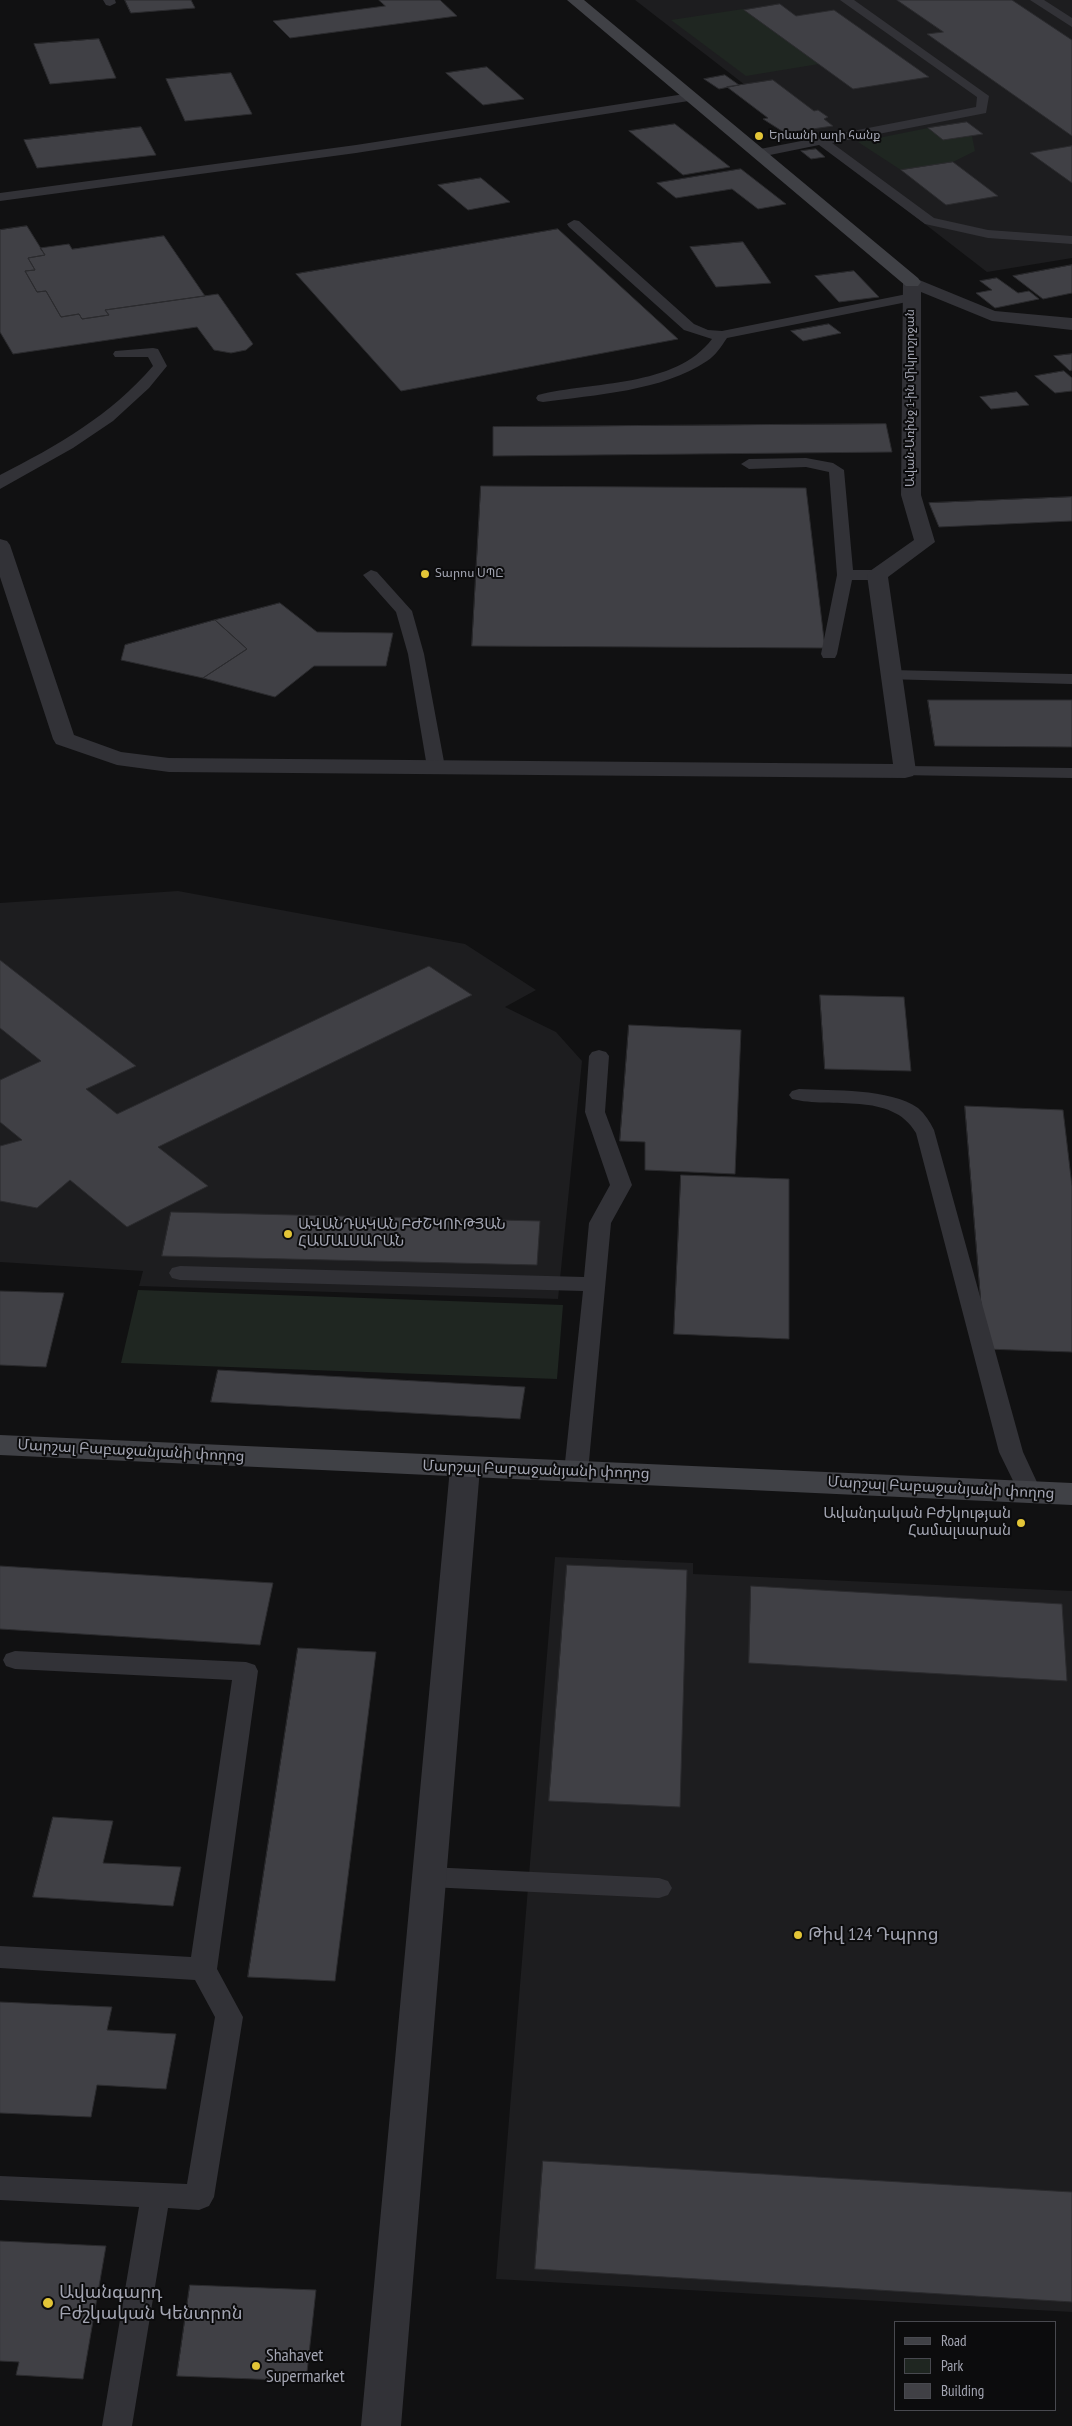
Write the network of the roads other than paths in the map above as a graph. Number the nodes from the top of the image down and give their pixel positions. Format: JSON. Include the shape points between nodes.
{"nodes":[{"id":1,"x":575,"y":0,"type":"edge"},
{"id":2,"x":846,"y":0,"type":"edge"},
{"id":3,"x":1036,"y":0,"type":"edge"},
{"id":4,"x":1072,"y":23,"type":"edge"},
{"id":5,"x":691,"y":97,"type":"junction"},
{"id":6,"x":823,"y":142,"type":"junction"},
{"id":7,"x":760,"y":153,"type":"junction"},
{"id":8,"x":0,"y":197,"type":"edge"},
{"id":9,"x":574,"y":224,"type":"dead end"},
{"id":10,"x":1072,"y":240,"type":"edge"},
{"id":11,"x":912,"y":289,"type":"junction"},
{"id":12,"x":1072,"y":324,"type":"edge"},
{"id":13,"x":722,"y":335,"type":"junction"},
{"id":14,"x":120,"y":354,"type":"dead end"},
{"id":15,"x":543,"y":398,"type":"dead end"},
{"id":16,"x":749,"y":464,"type":"dead end"},
{"id":17,"x":0,"y":484,"type":"edge"},
{"id":18,"x":0,"y":545,"type":"edge"},
{"id":19,"x":371,"y":574,"type":"dead end"},
{"id":20,"x":845,"y":575,"type":"junction"},
{"id":21,"x":877,"y":575,"type":"junction"},
{"id":22,"x":829,"y":654,"type":"dead end"},
{"id":23,"x":890,"y":675,"type":"junction"},
{"id":24,"x":1072,"y":679,"type":"edge"},
{"id":25,"x":436,"y":768,"type":"junction"},
{"id":26,"x":905,"y":771,"type":"junction"},
{"id":27,"x":1072,"y":774,"type":"edge"},
{"id":28,"x":599,"y":1056,"type":"dead end"},
{"id":29,"x":799,"y":1095,"type":"dead end"},
{"id":30,"x":180,"y":1272,"type":"dead end"},
{"id":31,"x":593,"y":1284,"type":"junction"},
{"id":32,"x":0,"y":1445,"type":"edge"},
{"id":33,"x":465,"y":1468,"type":"junction"},
{"id":34,"x":576,"y":1472,"type":"junction"},
{"id":35,"x":1030,"y":1493,"type":"junction"},
{"id":36,"x":1072,"y":1494,"type":"edge"},
{"id":37,"x":15,"y":1660,"type":"dead end"},
{"id":38,"x":429,"y":1877,"type":"junction"},
{"id":39,"x":658,"y":1888,"type":"dead end"},
{"id":40,"x":0,"y":1957,"type":"edge"},
{"id":41,"x":203,"y":1969,"type":"junction"},
{"id":42,"x":0,"y":2188,"type":"edge"},
{"id":43,"x":156,"y":2195,"type":"junction"},
{"id":44,"x":117,"y":2426,"type":"edge"},
{"id":45,"x":381,"y":2426,"type":"edge"}],
"edges":[{"from":1,"to":5,"type":"street"},
{"from":2,"to":6,"type":"lane","via":[[984,96],[982,110]]},
{"from":3,"to":4,"type":"lane"},
{"from":5,"to":7,"type":"street"},
{"from":5,"to":8,"type":"lane","via":[[356,149]]},
{"from":6,"to":7,"type":"lane"},
{"from":6,"to":10,"type":"lane","via":[[930,222],[988,234]]},
{"from":7,"to":11,"type":"street"},
{"from":9,"to":13,"type":"lane","via":[[689,327],[706,334]]},
{"from":11,"to":12,"type":"street","via":[[992,316]]},
{"from":11,"to":13,"type":"lane"},
{"from":11,"to":21,"type":"street","name":"Ավան-Առինջ 1-ին միկրոշրջան","via":[[910,495],[925,542]]},
{"from":13,"to":15,"type":"lane","via":[[701,358],[685,368],[659,377]]},
{"from":14,"to":17,"type":"lane","via":[[153,352],[160,366],[145,386],[123,406],[79,437]]},
{"from":16,"to":20,"type":"lane","via":[[806,464],[830,466],[836,470]]},
{"from":18,"to":25,"type":"street","via":[[64,739],[117,758],[169,764]]},
{"from":19,"to":25,"type":"lane","via":[[404,611],[416,654]]},
{"from":20,"to":21,"type":"lane"},
{"from":20,"to":22,"type":"lane"},
{"from":21,"to":23,"type":"street"},
{"from":23,"to":24,"type":"lane"},
{"from":23,"to":26,"type":"street"},
{"from":25,"to":26,"type":"street"},
{"from":26,"to":27,"type":"lane"},
{"from":28,"to":31,"type":"lane","via":[[595,1112],[621,1185],[600,1222]]},
{"from":29,"to":35,"type":"lane","via":[[886,1103],[907,1110],[922,1127],[929,1143],[1011,1452]]},
{"from":30,"to":31,"type":"lane"},
{"from":31,"to":34,"type":"lane"},
{"from":32,"to":33,"type":"street","name":"Մարշալ Բաբաջանյանի փողոց"},
{"from":33,"to":34,"type":"street","name":"Մարշալ Բաբաջանյանի փողոց"},
{"from":33,"to":38,"type":"street"},
{"from":34,"to":35,"type":"street","name":"Մարշալ Բաբաջանյանի փողոց"},
{"from":35,"to":36,"type":"street","name":"Մարշալ Բաբաջանյանի փողոց"},
{"from":37,"to":41,"type":"lane","via":[[246,1671]]},
{"from":38,"to":39,"type":"lane"},
{"from":38,"to":45,"type":"street"},
{"from":40,"to":41,"type":"lane"},
{"from":41,"to":43,"type":"lane","via":[[229,2017],[199,2197]]},
{"from":42,"to":43,"type":"lane"},
{"from":43,"to":44,"type":"lane"}]}
